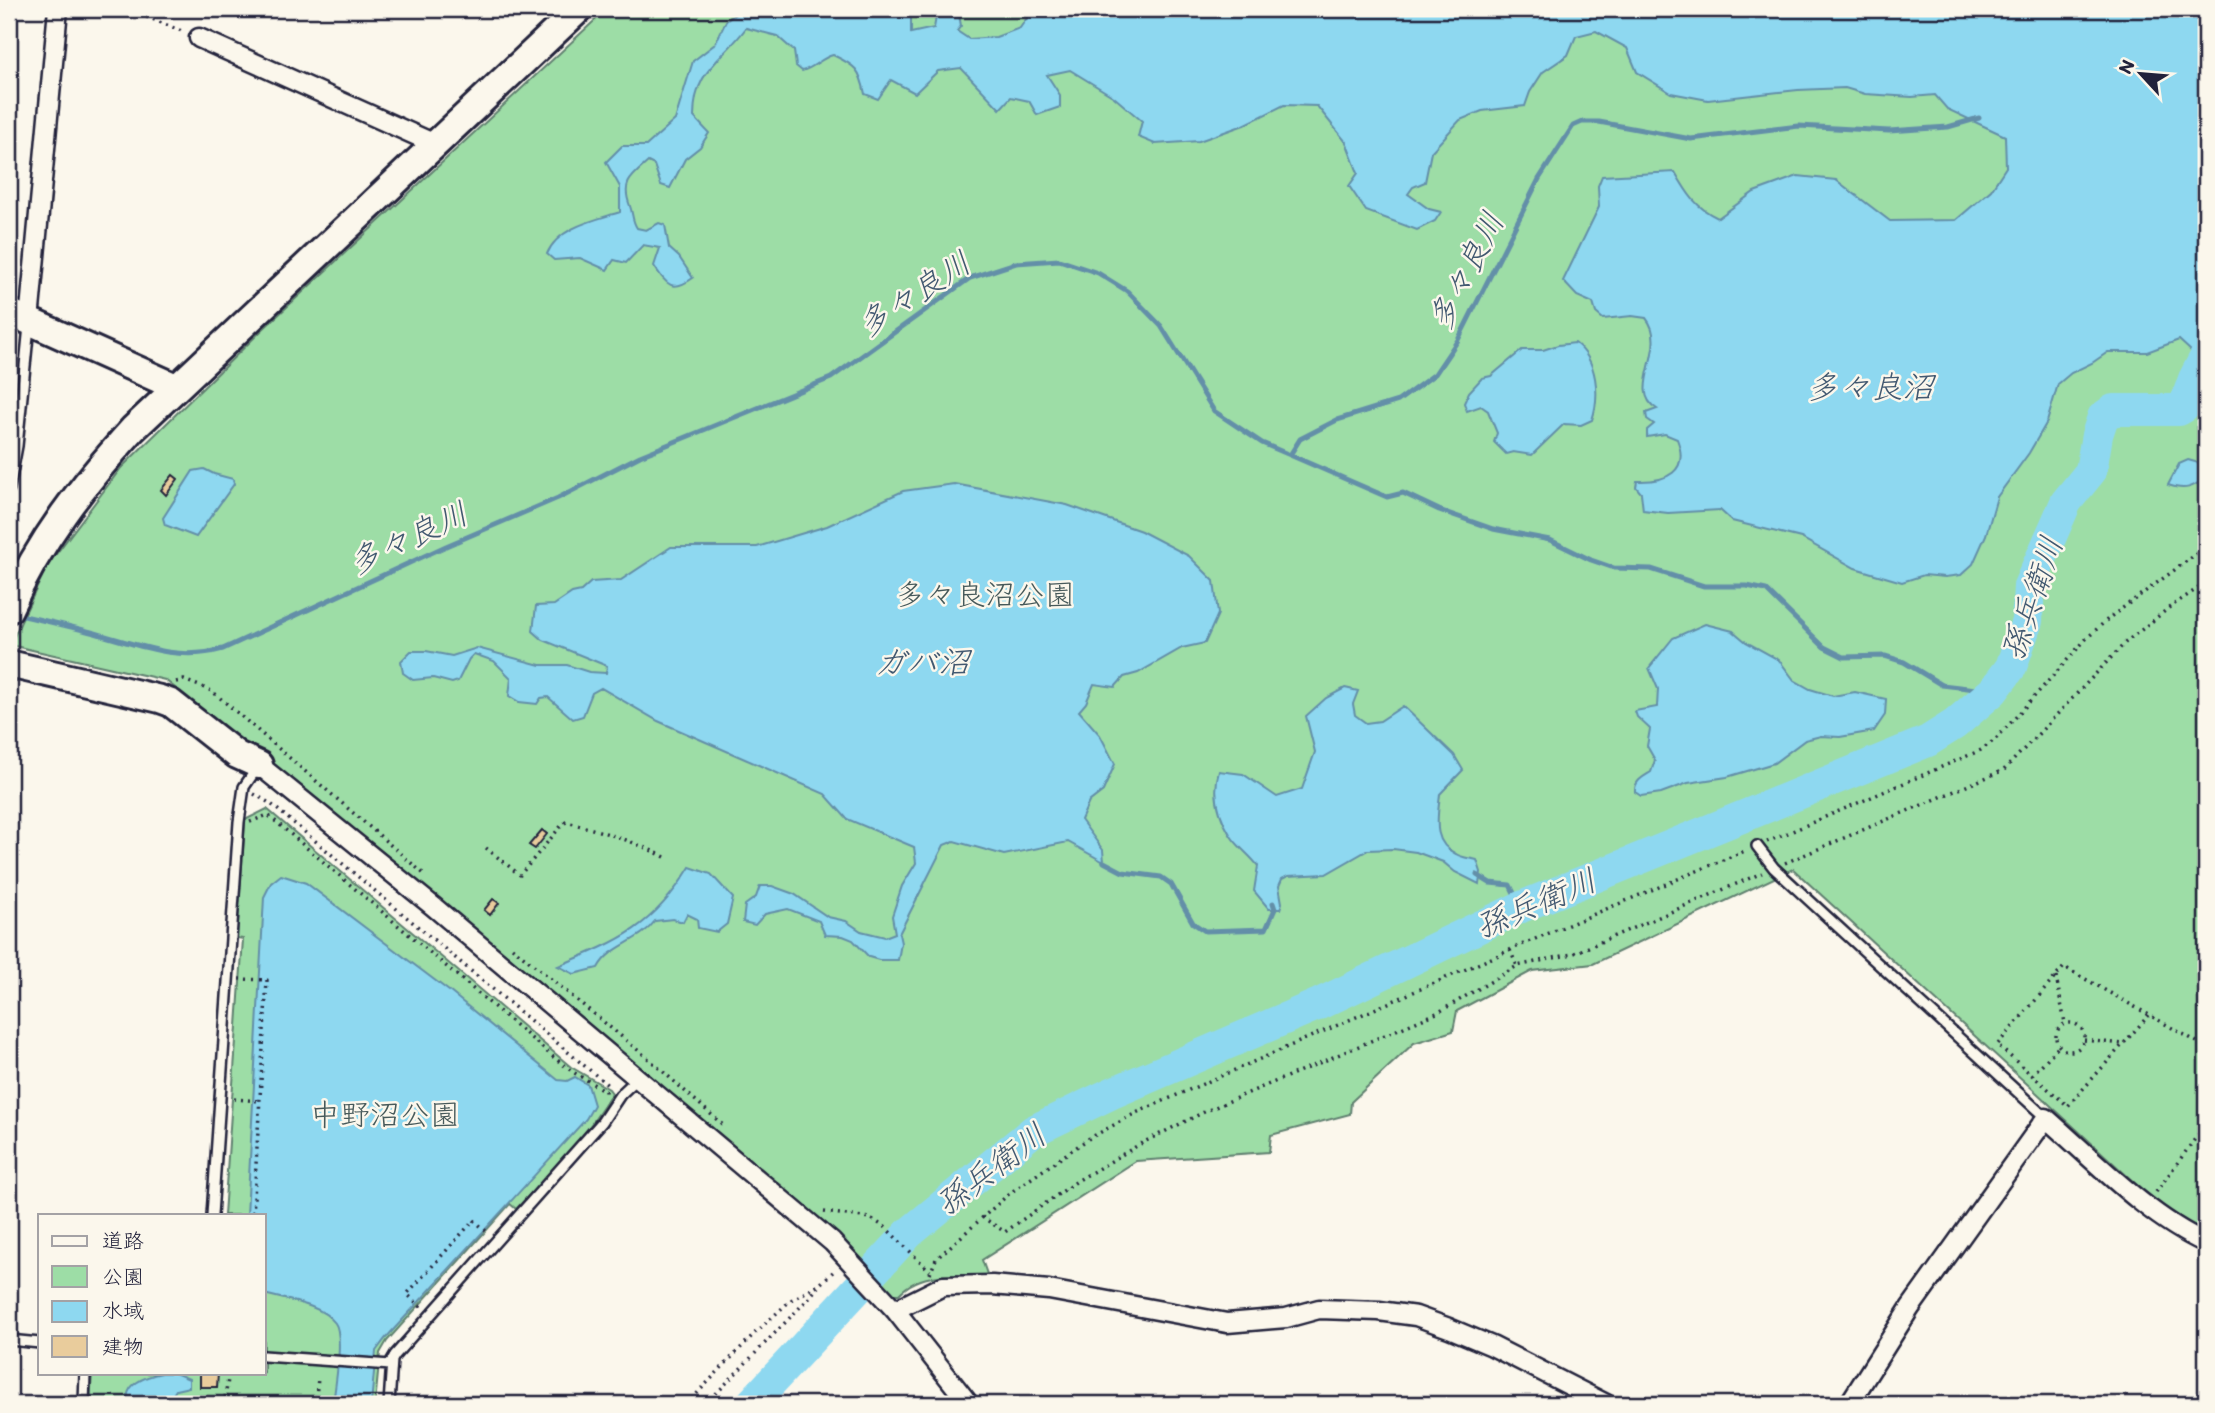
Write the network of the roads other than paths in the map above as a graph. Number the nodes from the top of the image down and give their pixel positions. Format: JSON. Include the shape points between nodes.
{"nodes":[{"id":1,"x":58,"y":9,"type":"edge"},
{"id":2,"x":579,"y":9,"type":"edge"},
{"id":3,"x":199,"y":38,"type":"road end"},
{"id":4,"x":435,"y":144,"type":"junction"},
{"id":5,"x":19,"y":317,"type":"edge"},
{"id":6,"x":176,"y":387,"type":"junction"},
{"id":7,"x":9,"y":489,"type":"edge"},
{"id":8,"x":17,"y":578,"type":"edge"},
{"id":9,"x":9,"y":609,"type":"edge"},
{"id":10,"x":9,"y":664,"type":"edge"},
{"id":11,"x":259,"y":765,"type":"junction"},
{"id":12,"x":1757,"y":846,"type":"road end"},
{"id":13,"x":638,"y":1078,"type":"junction"},
{"id":14,"x":2046,"y":1118,"type":"junction"},
{"id":15,"x":212,"y":1214,"type":"edge"},
{"id":16,"x":2206,"y":1243,"type":"edge"},
{"id":17,"x":890,"y":1305,"type":"junction"},
{"id":18,"x":9,"y":1340,"type":"edge"},
{"id":19,"x":38,"y":1343,"type":"edge"},
{"id":20,"x":266,"y":1356,"type":"edge"},
{"id":21,"x":391,"y":1365,"type":"junction"},
{"id":22,"x":85,"y":1374,"type":"edge"},
{"id":23,"x":83,"y":1404,"type":"edge"},
{"id":24,"x":389,"y":1404,"type":"edge"},
{"id":25,"x":969,"y":1404,"type":"edge"},
{"id":26,"x":1606,"y":1404,"type":"edge"},
{"id":27,"x":1849,"y":1404,"type":"edge"}],
"edges":[{"from":1,"to":5,"type":"street"},
{"from":2,"to":4,"type":"street"},
{"from":3,"to":4,"type":"street"},
{"from":4,"to":6,"type":"street"},
{"from":5,"to":6,"type":"street"},
{"from":5,"to":7,"type":"lane","via":[[17,446]]},
{"from":6,"to":8,"type":"street","via":[[98,467]]},
{"from":8,"to":9,"type":"street"},
{"from":10,"to":11,"type":"street","via":[[171,703],[237,755]]},
{"from":11,"to":13,"type":"street"},
{"from":11,"to":15,"type":"lane","via":[[244,787],[238,836]]},
{"from":12,"to":14,"type":"lane","via":[[1774,868]]},
{"from":13,"to":17,"type":"street","via":[[850,1260]]},
{"from":13,"to":21,"type":"lane"},
{"from":14,"to":16,"type":"street","via":[[2146,1205]]},
{"from":14,"to":27,"type":"street","via":[[1910,1308]]},
{"from":17,"to":25,"type":"street"},
{"from":17,"to":26,"type":"street","via":[[931,1280],[943,1286],[1049,1290],[1227,1323],[1286,1318],[1319,1309],[1416,1316],[1492,1346]]},
{"from":18,"to":19,"type":"lane"},
{"from":20,"to":21,"type":"lane"},
{"from":21,"to":24,"type":"lane"},
{"from":22,"to":23,"type":"lane"}]}
